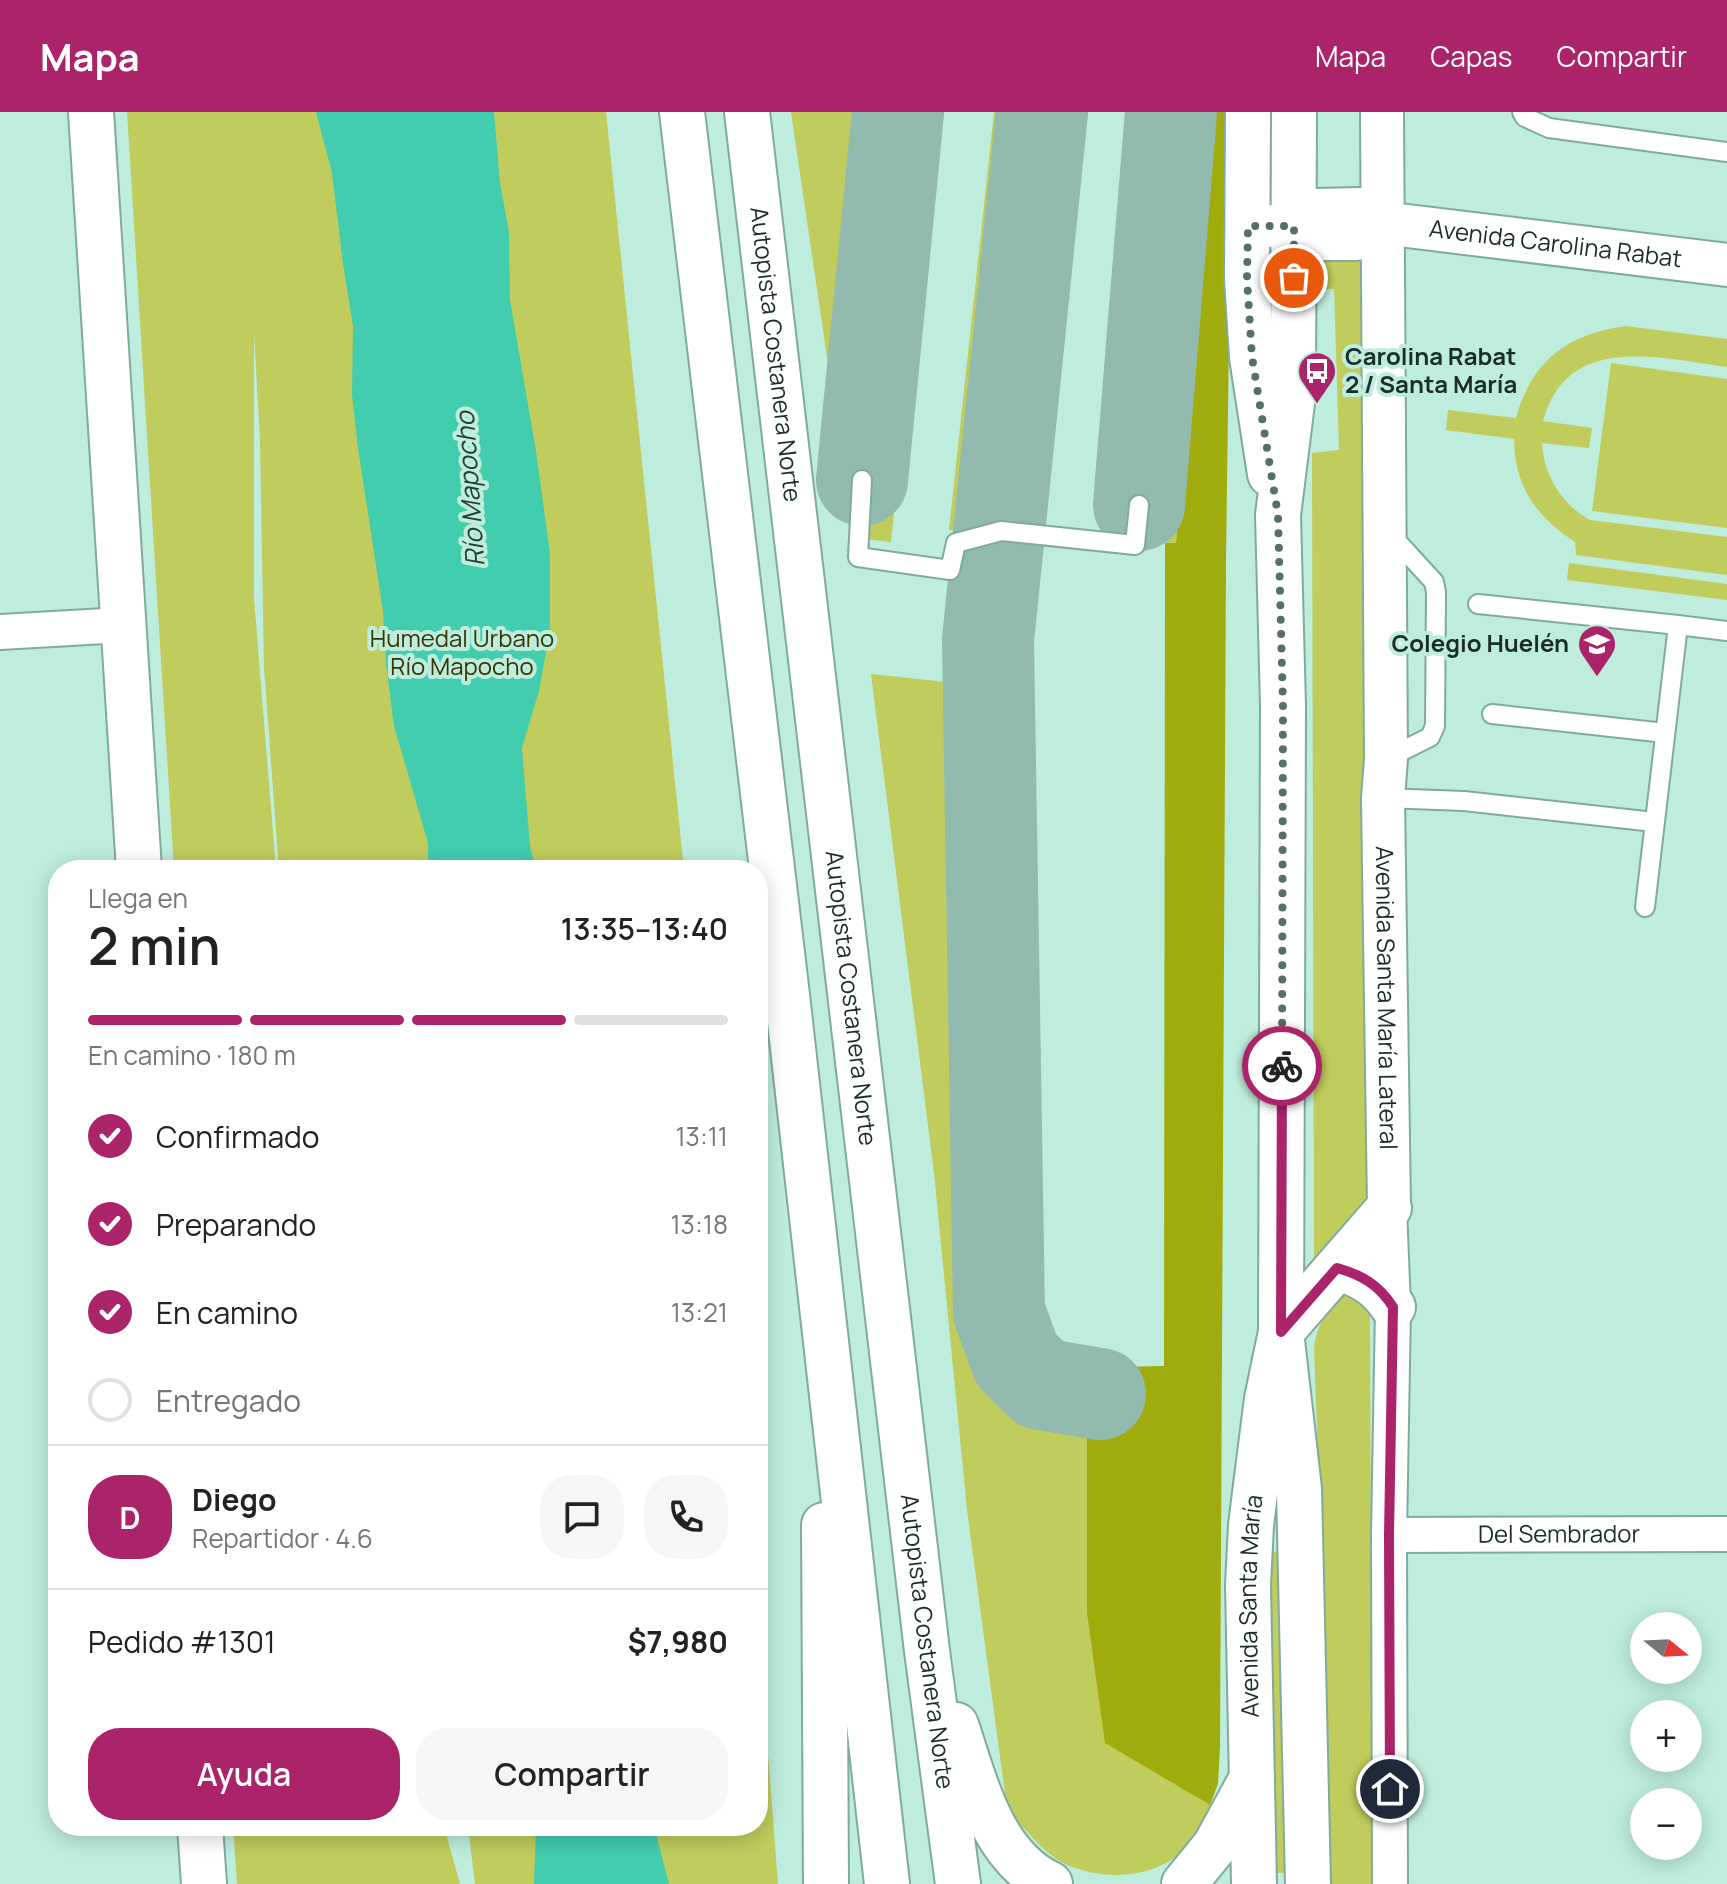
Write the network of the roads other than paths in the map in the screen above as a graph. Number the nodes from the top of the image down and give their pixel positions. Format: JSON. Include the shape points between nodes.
{"nodes":[{"id":1,"x":91,"y":112,"type":"edge"},
{"id":2,"x":682,"y":112,"type":"edge"},
{"id":3,"x":747,"y":112,"type":"edge"},
{"id":4,"x":1248,"y":112,"type":"edge"},
{"id":5,"x":1294,"y":112,"type":"edge"},
{"id":6,"x":1382,"y":112,"type":"edge"},
{"id":7,"x":1522,"y":112,"type":"edge"},
{"id":8,"x":1727,"y":152,"type":"edge"},
{"id":9,"x":1383,"y":223,"type":"junction"},
{"id":10,"x":1248,"y":226,"type":"junction"},
{"id":11,"x":1294,"y":226,"type":"junction"},
{"id":12,"x":1727,"y":265,"type":"edge"},
{"id":13,"x":862,"y":480,"type":"dead end"},
{"id":14,"x":1139,"y":505,"type":"dead end"},
{"id":15,"x":1278,"y":515,"type":"junction"},
{"id":16,"x":1478,"y":604,"type":"dead end"},
{"id":17,"x":123,"y":625,"type":"junction"},
{"id":18,"x":1678,"y":625,"type":"junction"},
{"id":19,"x":1727,"y":631,"type":"edge"},
{"id":20,"x":0,"y":632,"type":"edge"},
{"id":21,"x":1492,"y":714,"type":"dead end"},
{"id":22,"x":1665,"y":733,"type":"junction"},
{"id":23,"x":1385,"y":778,"type":"junction"},
{"id":24,"x":1654,"y":822,"type":"junction"},
{"id":25,"x":138,"y":860,"type":"edge"},
{"id":26,"x":1645,"y":907,"type":"dead end"},
{"id":27,"x":1389,"y":1208,"type":"junction"},
{"id":28,"x":1337,"y":1268,"type":"junction"},
{"id":29,"x":822,"y":1306,"type":"junction"},
{"id":30,"x":1393,"y":1307,"type":"junction"},
{"id":31,"x":1281,"y":1332,"type":"junction"},
{"id":32,"x":1727,"y":1534,"type":"edge"},
{"id":33,"x":1389,"y":1535,"type":"junction"},
{"id":34,"x":927,"y":1651,"type":"junction"},
{"id":35,"x":1252,"y":1778,"type":"junction"},
{"id":36,"x":201,"y":1836,"type":"edge"},
{"id":37,"x":204,"y":1884,"type":"edge"},
{"id":38,"x":826,"y":1884,"type":"edge"},
{"id":39,"x":887,"y":1884,"type":"edge"},
{"id":40,"x":958,"y":1884,"type":"edge"},
{"id":41,"x":1050,"y":1884,"type":"edge"},
{"id":42,"x":1184,"y":1884,"type":"edge"},
{"id":43,"x":1254,"y":1884,"type":"edge"},
{"id":44,"x":1308,"y":1884,"type":"edge"},
{"id":45,"x":1390,"y":1884,"type":"edge"}],
"edges":[{"from":1,"to":17,"type":"main road"},
{"from":2,"to":29,"type":"main road"},
{"from":3,"to":34,"type":"main road","name":"Autopista Costanera Norte"},
{"from":4,"to":10,"type":"main road","name":"Avenida Santa María"},
{"from":5,"to":11,"type":"main road","name":"Avenida Santa María"},
{"from":6,"to":9,"type":"street","name":"Avenida Santa María Lateral"},
{"from":7,"to":8,"type":"lane","via":[[1549,128]]},
{"from":9,"to":11,"type":"street","name":"Avenida Carolina Rabat","via":[[1360,209],[1316,210]]},
{"from":9,"to":12,"type":"street","name":"Avenida Carolina Rabat"},
{"from":9,"to":23,"type":"street","name":"Avenida Santa María Lateral"},
{"from":10,"to":11,"type":"street","name":"Avenida Carolina Rabat"},
{"from":10,"to":15,"type":"main road","name":"Avenida Santa María","via":[[1252,357]]},
{"from":11,"to":15,"type":"main road","name":"Avenida Santa María","via":[[1293,395]]},
{"from":13,"to":14,"type":"lane","via":[[858,557],[950,570],[956,543],[1001,531],[1135,545]]},
{"from":15,"to":31,"type":"main road","name":"Avenida Santa María","via":[[1283,707]]},
{"from":16,"to":18,"type":"lane"},
{"from":17,"to":20,"type":"street"},
{"from":17,"to":25,"type":"main road"},
{"from":18,"to":19,"type":"lane"},
{"from":18,"to":22,"type":"lane"},
{"from":21,"to":22,"type":"lane"},
{"from":22,"to":24,"type":"lane"},
{"from":23,"to":24,"type":"lane","via":[[1464,801]]},
{"from":23,"to":27,"type":"street","name":"Avenida Santa María Lateral"},
{"from":24,"to":26,"type":"lane"},
{"from":27,"to":28,"type":"main road"},
{"from":27,"to":30,"type":"street","name":"Avenida Santa María Lateral"},
{"from":28,"to":30,"type":"main road","via":[[1372,1283]]},
{"from":28,"to":31,"type":"main road"},
{"from":29,"to":38,"type":"main road"},
{"from":29,"to":39,"type":"main road"},
{"from":30,"to":33,"type":"street","name":"Avenida Santa María Lateral"},
{"from":31,"to":35,"type":"main road","name":"Avenida Santa María","via":[[1251,1525]]},
{"from":31,"to":44,"type":"main road","name":"Avenida Santa María","via":[[1299,1489]]},
{"from":32,"to":33,"type":"street","name":"Del Sembrador"},
{"from":33,"to":45,"type":"street","name":"Avenida Santa María Lateral"},
{"from":34,"to":40,"type":"main road","name":"Autopista Costanera Norte"},
{"from":34,"to":41,"type":"main road","via":[[994,1828],[1025,1867]]},
{"from":35,"to":42,"type":"main road","via":[[1215,1846]]},
{"from":35,"to":43,"type":"main road","name":"Avenida Santa María"},
{"from":36,"to":37,"type":"main road"}]}
